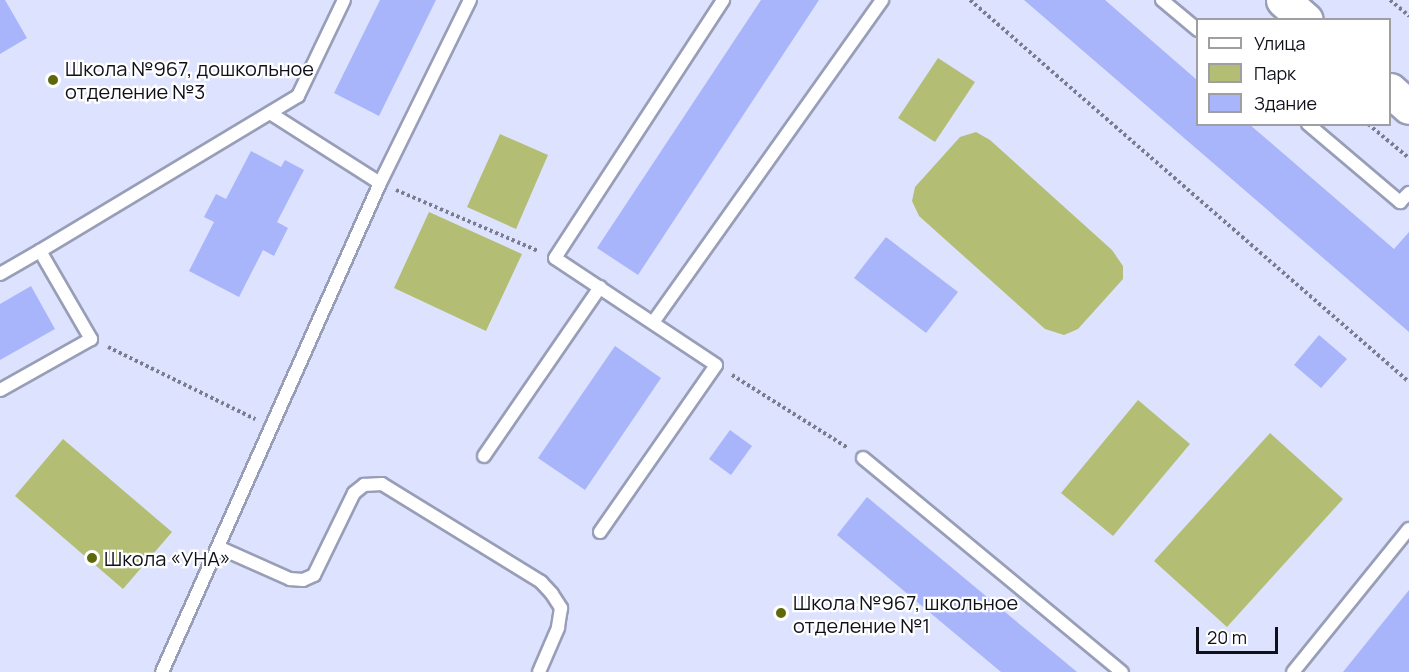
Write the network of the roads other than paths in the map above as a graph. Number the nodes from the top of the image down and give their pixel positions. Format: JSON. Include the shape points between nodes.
{"nodes":[{"id":1,"x":344,"y":0,"type":"edge"},
{"id":2,"x":470,"y":0,"type":"edge"},
{"id":3,"x":723,"y":0,"type":"edge"},
{"id":4,"x":882,"y":0,"type":"edge"},
{"id":5,"x":1162,"y":0,"type":"edge"},
{"id":6,"x":1196,"y":29,"type":"edge"},
{"id":7,"x":1391,"y":92,"type":"edge"},
{"id":8,"x":1409,"y":107,"type":"edge"},
{"id":9,"x":270,"y":112,"type":"junction"},
{"id":10,"x":1310,"y":126,"type":"edge"},
{"id":11,"x":380,"y":183,"type":"junction"},
{"id":12,"x":1409,"y":193,"type":"edge"},
{"id":13,"x":40,"y":251,"type":"junction"},
{"id":14,"x":0,"y":274,"type":"edge"},
{"id":15,"x":600,"y":287,"type":"junction"},
{"id":16,"x":654,"y":321,"type":"junction"},
{"id":17,"x":0,"y":390,"type":"edge"},
{"id":18,"x":484,"y":456,"type":"dead end"},
{"id":19,"x":863,"y":458,"type":"road end"},
{"id":20,"x":1409,"y":529,"type":"edge"},
{"id":21,"x":600,"y":532,"type":"dead end"},
{"id":22,"x":218,"y":547,"type":"junction"},
{"id":23,"x":162,"y":672,"type":"edge"},
{"id":24,"x":539,"y":672,"type":"edge"},
{"id":25,"x":1122,"y":672,"type":"edge"},
{"id":26,"x":1293,"y":672,"type":"edge"}],
"edges":[{"from":1,"to":9,"type":"lane","via":[[298,96]]},
{"from":2,"to":11,"type":"lane"},
{"from":3,"to":15,"type":"lane","via":[[555,258]]},
{"from":4,"to":16,"type":"lane"},
{"from":5,"to":6,"type":"lane"},
{"from":7,"to":8,"type":"street"},
{"from":9,"to":11,"type":"lane"},
{"from":9,"to":13,"type":"lane"},
{"from":10,"to":12,"type":"lane","via":[[1400,202]]},
{"from":11,"to":22,"type":"lane"},
{"from":13,"to":14,"type":"lane"},
{"from":13,"to":17,"type":"lane","via":[[91,339]]},
{"from":15,"to":16,"type":"lane"},
{"from":15,"to":18,"type":"lane"},
{"from":16,"to":21,"type":"lane","via":[[716,365]]},
{"from":19,"to":25,"type":"lane"},
{"from":20,"to":26,"type":"lane"},
{"from":22,"to":23,"type":"lane"},
{"from":22,"to":24,"type":"lane","via":[[290,579],[303,580],[314,575],[354,493],[364,485],[382,484],[541,582],[552,594],[561,608],[558,628]]}]}
